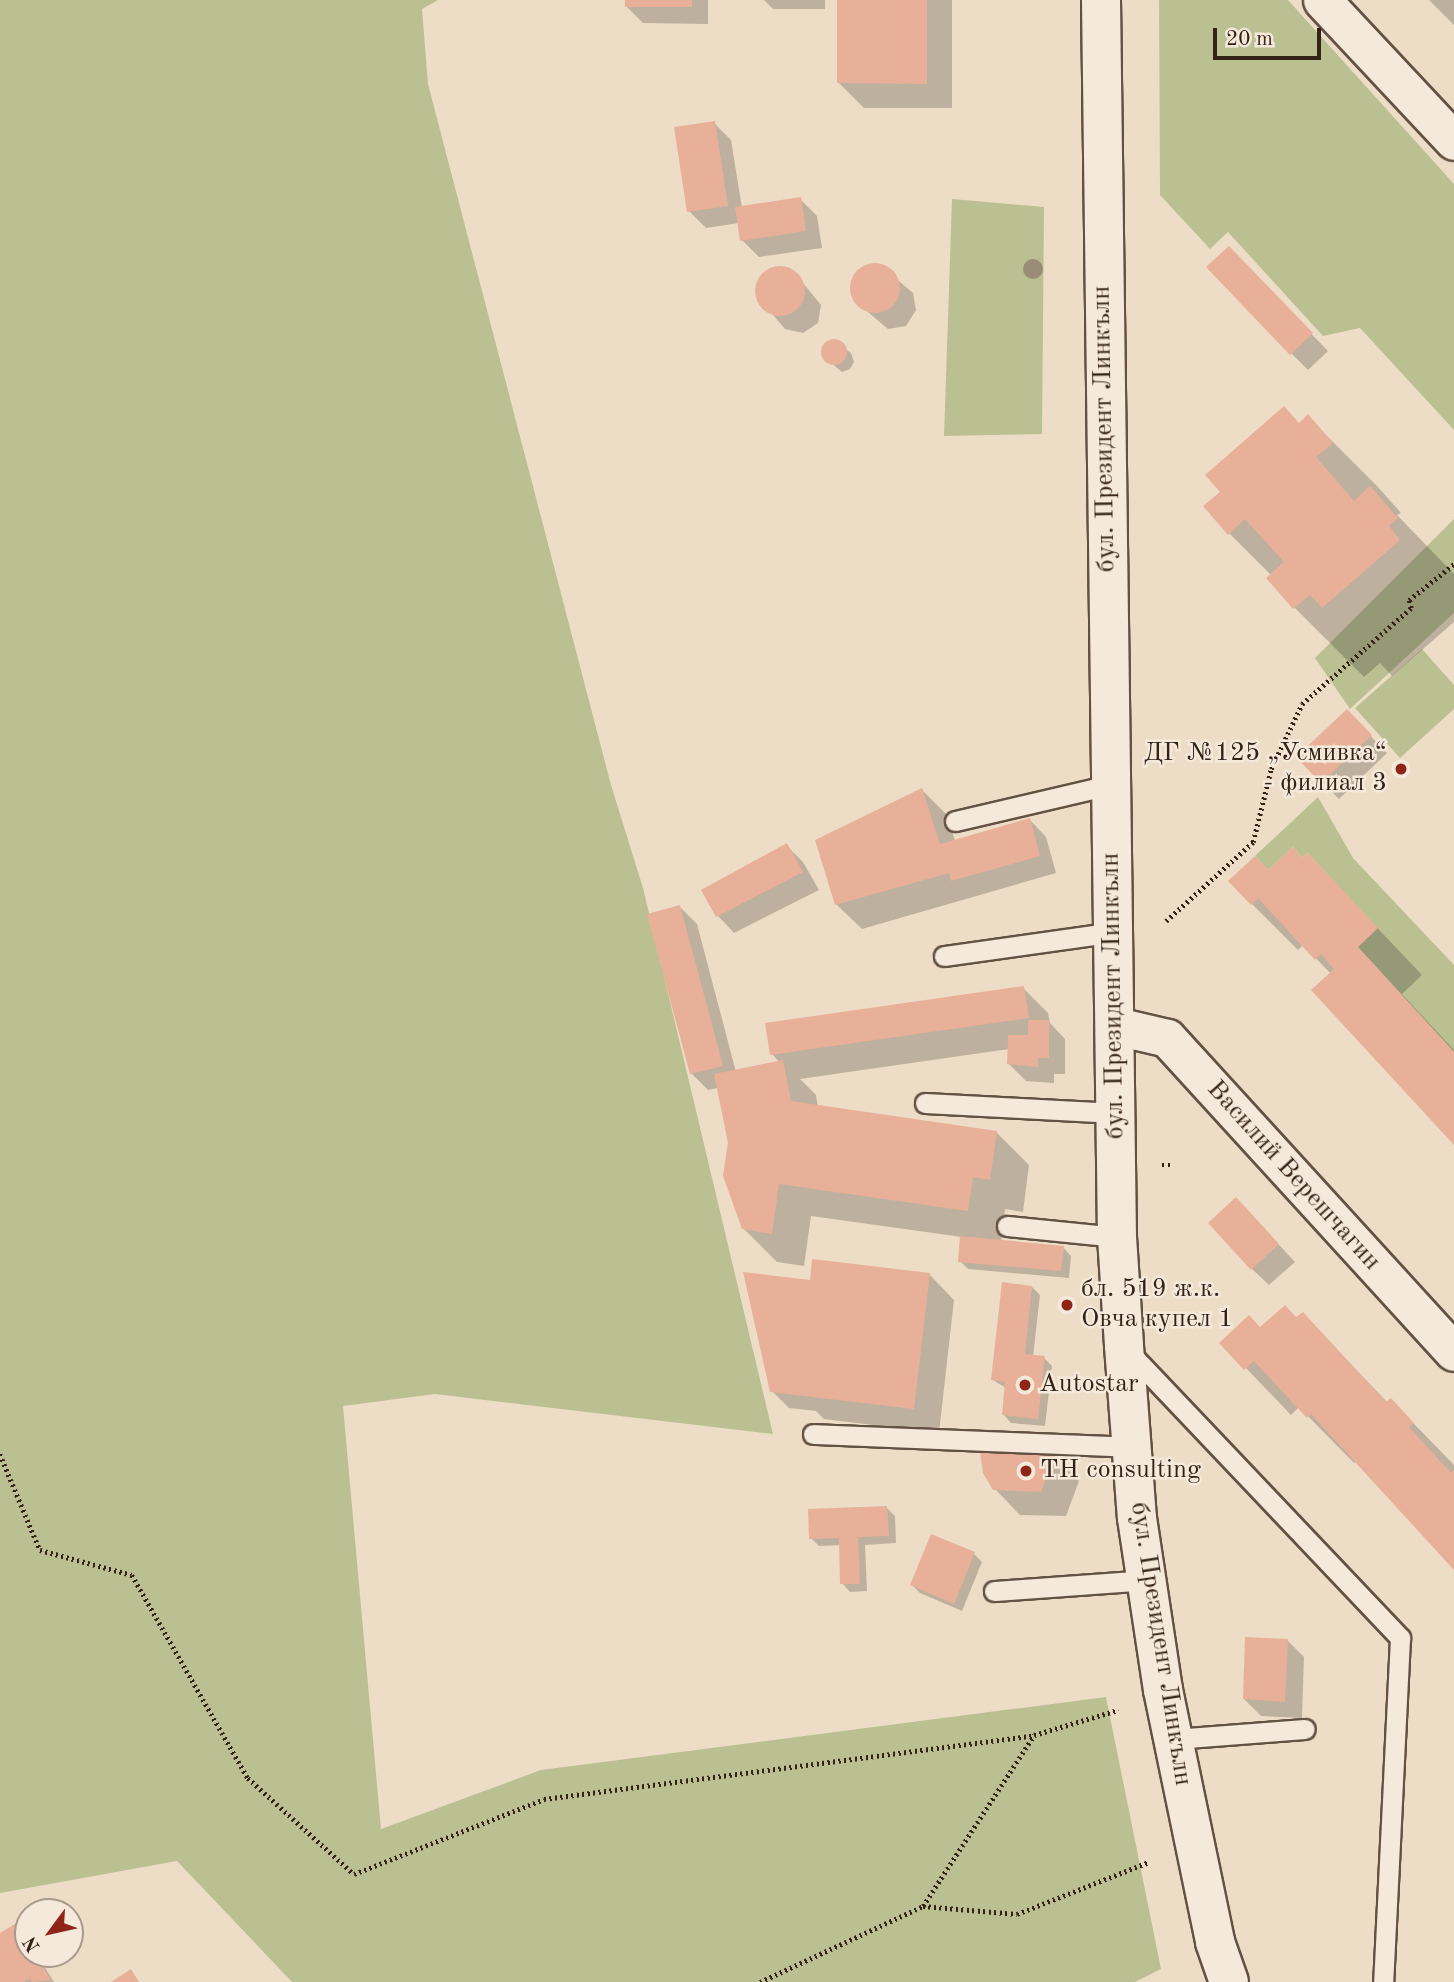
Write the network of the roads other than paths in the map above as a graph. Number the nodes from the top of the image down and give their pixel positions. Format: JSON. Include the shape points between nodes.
{"nodes":[{"id":1,"x":1101,"y":0,"type":"edge"},
{"id":2,"x":1322,"y":0,"type":"edge"},
{"id":3,"x":1454,"y":141,"type":"edge"},
{"id":4,"x":1110,"y":785,"type":"junction"},
{"id":5,"x":955,"y":821,"type":"dead end"},
{"id":6,"x":1114,"y":932,"type":"junction"},
{"id":7,"x":944,"y":956,"type":"dead end"},
{"id":8,"x":1116,"y":1026,"type":"junction"},
{"id":9,"x":925,"y":1102,"type":"dead end"},
{"id":10,"x":1116,"y":1113,"type":"junction"},
{"id":11,"x":1007,"y":1226,"type":"dead end"},
{"id":12,"x":1117,"y":1237,"type":"junction"},
{"id":13,"x":1124,"y":1346,"type":"junction"},
{"id":14,"x":1454,"y":1352,"type":"edge"},
{"id":15,"x":813,"y":1434,"type":"dead end"},
{"id":16,"x":1132,"y":1447,"type":"junction"},
{"id":17,"x":1146,"y":1580,"type":"junction"},
{"id":18,"x":994,"y":1591,"type":"dead end"},
{"id":19,"x":1305,"y":1729,"type":"dead end"},
{"id":20,"x":1174,"y":1740,"type":"junction"},
{"id":21,"x":1229,"y":1982,"type":"edge"},
{"id":22,"x":1383,"y":1982,"type":"edge"}],
"edges":[{"from":1,"to":4,"type":"street","name":"бул. Президент Линкълн"},
{"from":2,"to":3,"type":"street"},
{"from":4,"to":5,"type":"lane"},
{"from":4,"to":6,"type":"street","name":"бул. Президент Линкълн"},
{"from":6,"to":7,"type":"lane"},
{"from":6,"to":8,"type":"street","name":"бул. Президент Линкълн"},
{"from":8,"to":10,"type":"street","name":"бул. Президент Линкълн"},
{"from":8,"to":14,"type":"street","name":"Василий Верешчагин","via":[[1167,1038]]},
{"from":9,"to":10,"type":"lane"},
{"from":10,"to":12,"type":"street","name":"бул. Президент Линкълн"},
{"from":11,"to":12,"type":"lane"},
{"from":12,"to":13,"type":"street","name":"бул. Президент Линкълн"},
{"from":13,"to":16,"type":"street","name":"бул. Президент Линкълн"},
{"from":13,"to":22,"type":"lane","via":[[1400,1638]]},
{"from":15,"to":16,"type":"lane"},
{"from":16,"to":17,"type":"street","name":"бул. Президент Линкълн"},
{"from":17,"to":18,"type":"lane"},
{"from":17,"to":20,"type":"street","name":"бул. Президент Линкълн"},
{"from":19,"to":20,"type":"lane"},
{"from":20,"to":21,"type":"street","name":"бул. Президент Линкълн","via":[[1215,1942]]}]}
